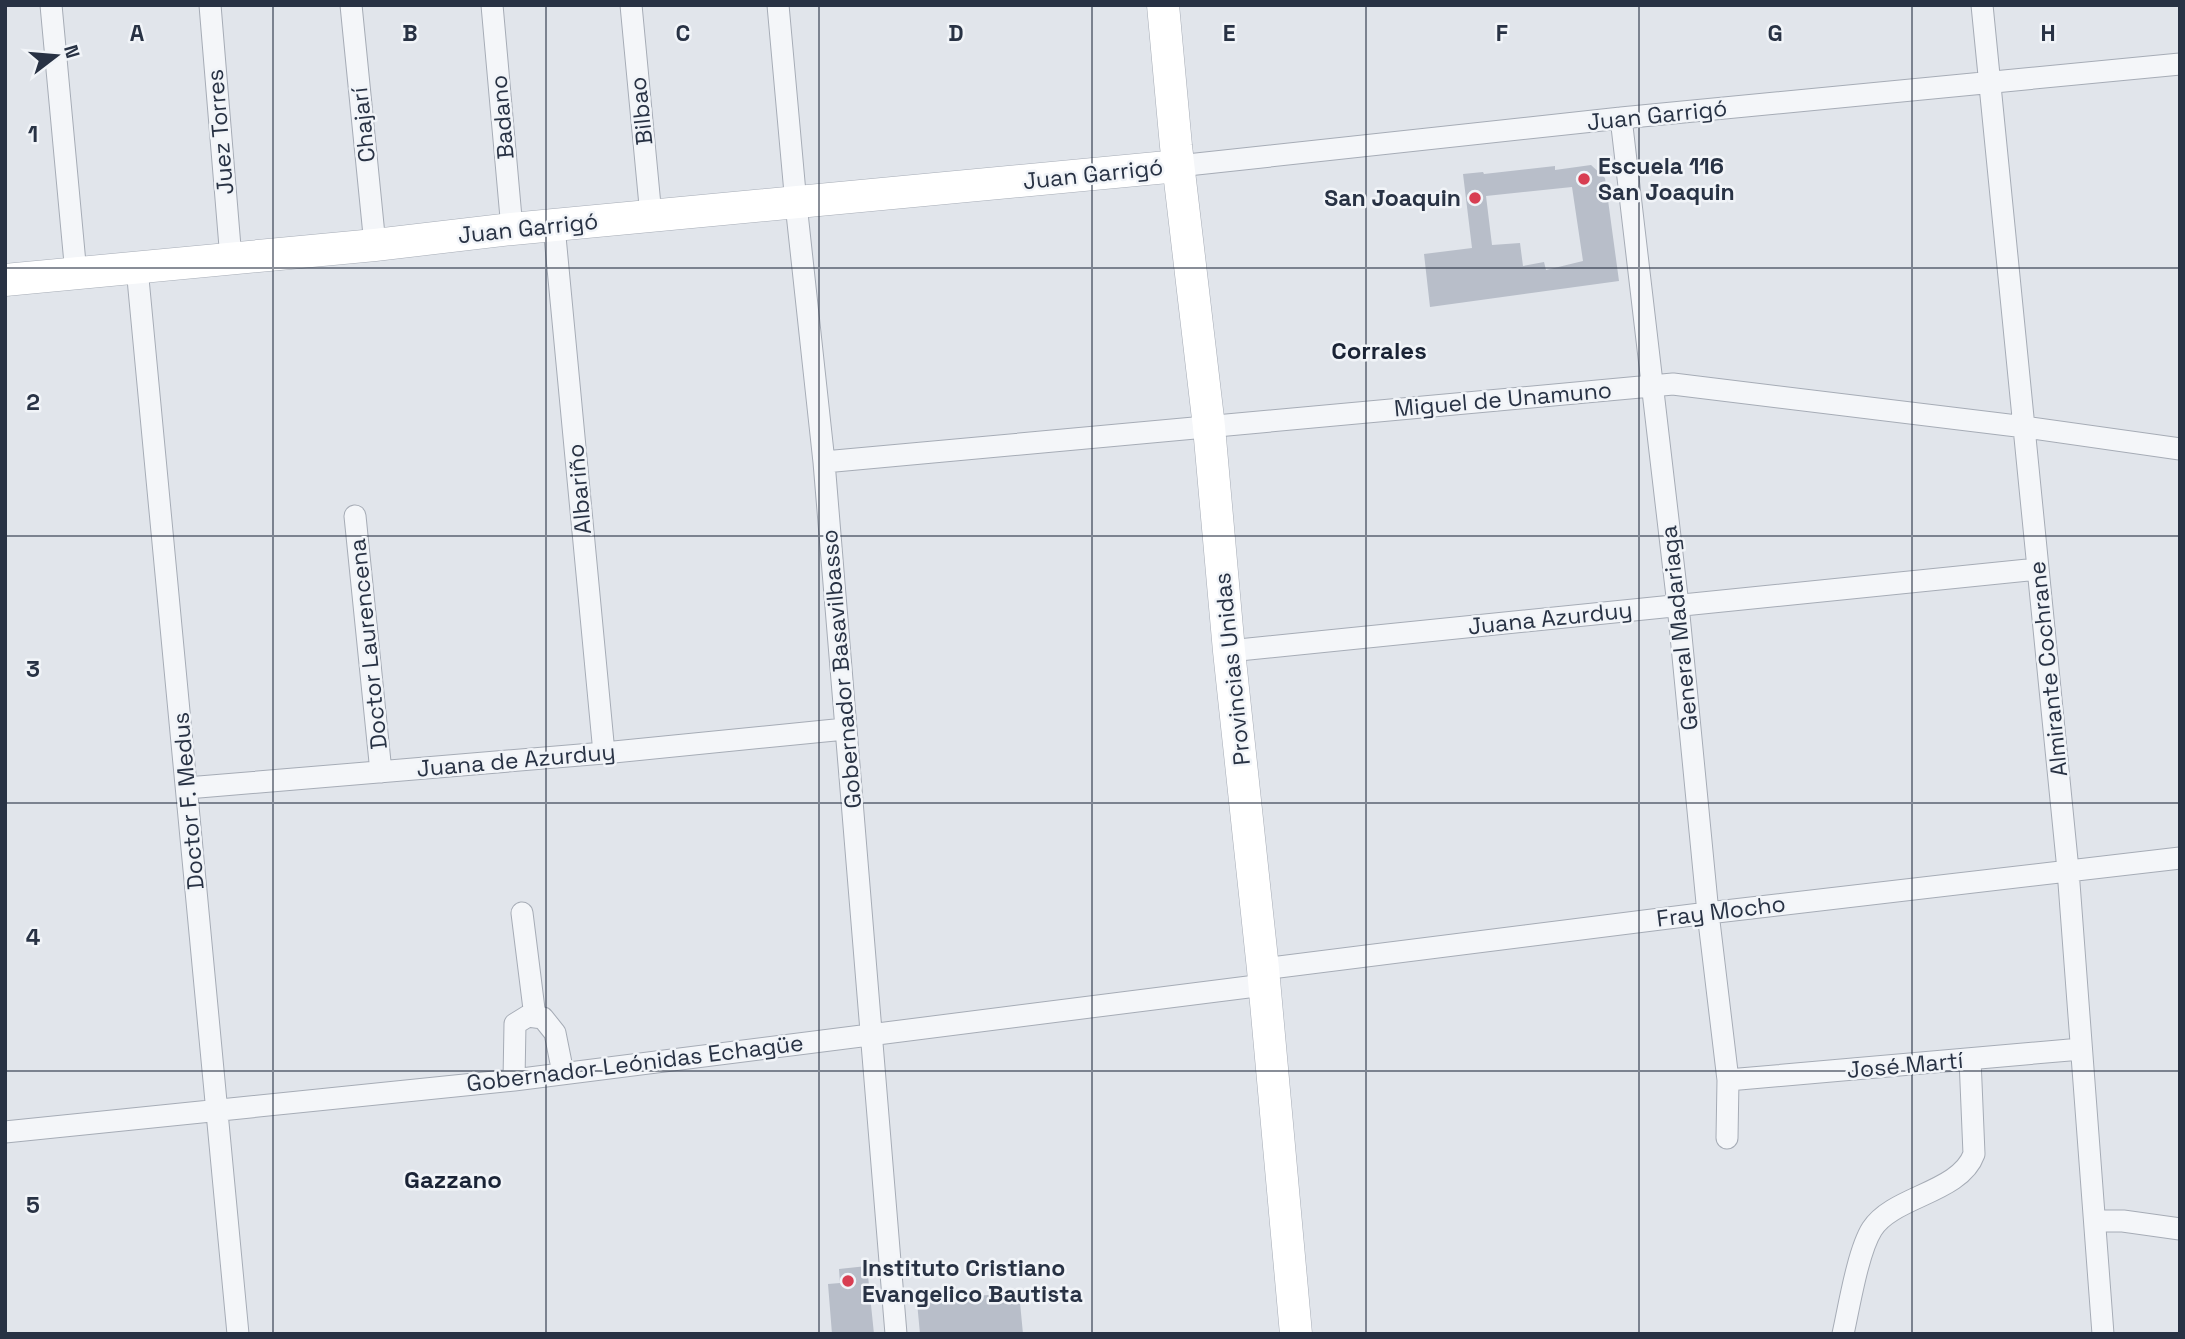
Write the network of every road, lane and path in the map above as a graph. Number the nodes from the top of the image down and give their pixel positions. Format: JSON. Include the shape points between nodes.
{"nodes":[{"id":1,"x":51,"y":5,"type":"edge"},
{"id":2,"x":210,"y":5,"type":"edge"},
{"id":3,"x":351,"y":5,"type":"edge"},
{"id":4,"x":492,"y":5,"type":"edge"},
{"id":5,"x":631,"y":5,"type":"edge"},
{"id":6,"x":778,"y":5,"type":"edge"},
{"id":7,"x":1163,"y":5,"type":"edge"},
{"id":8,"x":1982,"y":5,"type":"edge"},
{"id":9,"x":2180,"y":64,"type":"edge"},
{"id":10,"x":1988,"y":83,"type":"junction"},
{"id":11,"x":1621,"y":118,"type":"junction"},
{"id":12,"x":1178,"y":166,"type":"junction"},
{"id":13,"x":796,"y":204,"type":"junction"},
{"id":14,"x":651,"y":216,"type":"junction"},
{"id":15,"x":554,"y":226,"type":"junction"},
{"id":16,"x":512,"y":229,"type":"junction"},
{"id":17,"x":375,"y":245,"type":"junction"},
{"id":18,"x":231,"y":259,"type":"junction"},
{"id":19,"x":136,"y":268,"type":"junction"},
{"id":20,"x":76,"y":274,"type":"junction"},
{"id":21,"x":5,"y":280,"type":"edge"},
{"id":22,"x":1653,"y":385,"type":"junction"},
{"id":23,"x":1209,"y":427,"type":"junction"},
{"id":24,"x":2025,"y":427,"type":"junction"},
{"id":25,"x":2180,"y":449,"type":"edge"},
{"id":26,"x":824,"y":461,"type":"junction"},
{"id":27,"x":355,"y":516,"type":"dead end"},
{"id":28,"x":2038,"y":569,"type":"junction"},
{"id":29,"x":1678,"y":605,"type":"junction"},
{"id":30,"x":1229,"y":651,"type":"junction"},
{"id":31,"x":845,"y":729,"type":"junction"},
{"id":32,"x":604,"y":753,"type":"junction"},
{"id":33,"x":381,"y":772,"type":"junction"},
{"id":34,"x":187,"y":788,"type":"junction"},
{"id":35,"x":2180,"y":858,"type":"edge"},
{"id":36,"x":2068,"y":870,"type":"junction"},
{"id":37,"x":522,"y":913,"type":"dead end"},
{"id":38,"x":1708,"y":913,"type":"junction"},
{"id":39,"x":1264,"y":977,"type":"junction"},
{"id":40,"x":535,"y":1017,"type":"junction"},
{"id":41,"x":872,"y":1034,"type":"junction"},
{"id":42,"x":2081,"y":1049,"type":"junction"},
{"id":43,"x":1970,"y":1059,"type":"junction"},
{"id":44,"x":563,"y":1073,"type":"junction"},
{"id":45,"x":514,"y":1080,"type":"junction"},
{"id":46,"x":1728,"y":1080,"type":"junction"},
{"id":47,"x":217,"y":1111,"type":"junction"},
{"id":48,"x":5,"y":1132,"type":"edge"},
{"id":49,"x":1727,"y":1138,"type":"dead end"},
{"id":50,"x":2096,"y":1221,"type":"junction"},
{"id":51,"x":2180,"y":1229,"type":"edge"},
{"id":52,"x":238,"y":1334,"type":"edge"},
{"id":53,"x":896,"y":1334,"type":"edge"},
{"id":54,"x":1296,"y":1334,"type":"edge"},
{"id":55,"x":1843,"y":1334,"type":"edge"},
{"id":56,"x":2103,"y":1334,"type":"edge"}],
"edges":[{"from":1,"to":20,"type":"street"},
{"from":2,"to":18,"type":"street","name":"Juez Torres"},
{"from":3,"to":17,"type":"street","name":"Chajarí"},
{"from":4,"to":16,"type":"street","name":"Badano"},
{"from":5,"to":14,"type":"street","name":"Bilbao"},
{"from":6,"to":13,"type":"street","name":"Gobernador Basavilbasso"},
{"from":7,"to":12,"type":"street","name":"Provincias Unidas"},
{"from":8,"to":10,"type":"street","name":"Almirante Cochrane"},
{"from":9,"to":10,"type":"street","name":"Juan Garrigó"},
{"from":10,"to":11,"type":"street","name":"Juan Garrigó"},
{"from":10,"to":24,"type":"street","name":"Almirante Cochrane"},
{"from":11,"to":12,"type":"street","name":"Juan Garrigó"},
{"from":11,"to":22,"type":"street","name":"General Madariaga"},
{"from":12,"to":13,"type":"street","name":"Juan Garrigó"},
{"from":12,"to":23,"type":"street","name":"Provincias Unidas"},
{"from":13,"to":14,"type":"street","name":"Juan Garrigó"},
{"from":13,"to":26,"type":"street","name":"Gobernador Basavilbasso"},
{"from":14,"to":15,"type":"street","name":"Juan Garrigó"},
{"from":15,"to":16,"type":"street","name":"Juan Garrigó"},
{"from":15,"to":32,"type":"street","name":"Albariño"},
{"from":16,"to":17,"type":"street","name":"Juan Garrigó"},
{"from":17,"to":18,"type":"street","name":"Juan Garrigó"},
{"from":18,"to":19,"type":"street","name":"Juan Garrigó"},
{"from":19,"to":20,"type":"street","name":"Juan Garrigó"},
{"from":19,"to":34,"type":"street","name":"Doctor F. Medus"},
{"from":20,"to":21,"type":"street","name":"Juan Garrigó"},
{"from":22,"to":23,"type":"street","name":"Miguel de Unamuno"},
{"from":22,"to":24,"type":"street","name":"Miguel de Unamuno","via":[[1688,385]]},
{"from":22,"to":29,"type":"street","name":"General Madariaga"},
{"from":23,"to":26,"type":"street","name":"Miguel de Unamuno"},
{"from":23,"to":30,"type":"street","name":"Provincias Unidas"},
{"from":24,"to":25,"type":"street","name":"Miguel de Unamuno"},
{"from":24,"to":28,"type":"street","name":"Almirante Cochrane"},
{"from":26,"to":31,"type":"street","name":"Gobernador Basavilbasso"},
{"from":27,"to":33,"type":"street","name":"Doctor Laurencena"},
{"from":28,"to":29,"type":"street","name":"Juana Azurduy"},
{"from":28,"to":36,"type":"street","name":"Almirante Cochrane"},
{"from":29,"to":30,"type":"street","name":"Juana Azurduy"},
{"from":29,"to":38,"type":"street","name":"General Madariaga"},
{"from":30,"to":39,"type":"street","name":"Provincias Unidas"},
{"from":31,"to":32,"type":"street","name":"Juana de Azurduy"},
{"from":31,"to":41,"type":"street","name":"Gobernador Basavilbasso"},
{"from":32,"to":33,"type":"street","name":"Juana de Azurduy"},
{"from":33,"to":34,"type":"street","name":"Juana de Azurduy"},
{"from":34,"to":47,"type":"street","name":"Doctor F. Medus"},
{"from":35,"to":36,"type":"street","name":"Fray Mocho"},
{"from":36,"to":38,"type":"street","name":"Fray Mocho"},
{"from":36,"to":42,"type":"street","name":"Almirante Cochrane"},
{"from":37,"to":40,"type":"street"},
{"from":38,"to":39,"type":"street","name":"Fray Mocho"},
{"from":38,"to":46,"type":"street","name":"General Madariaga"},
{"from":39,"to":41,"type":"street","name":"Gobernador Leónidas Echagüe"},
{"from":39,"to":54,"type":"street","name":"Provincias Unidas"},
{"from":40,"to":44,"type":"street","via":[[542,1018],[555,1033]]},
{"from":40,"to":45,"type":"street","via":[[515,1024]]},
{"from":41,"to":44,"type":"street","name":"Gobernador Leónidas Echagüe"},
{"from":41,"to":53,"type":"street","name":"Gobernador Basavilbasso"},
{"from":42,"to":43,"type":"street","name":"José Martí"},
{"from":42,"to":50,"type":"street","name":"Almirante Cochrane"},
{"from":43,"to":46,"type":"street","name":"José Martí"},
{"from":43,"to":55,"type":"street","via":[[1974,1154],[1970,1166],[1885,1216],[1872,1229]]},
{"from":44,"to":45,"type":"street","name":"Gobernador Leónidas Echagüe"},
{"from":45,"to":47,"type":"street","name":"Gobernador Leónidas Echagüe"},
{"from":46,"to":49,"type":"street","name":"General Madariaga"},
{"from":47,"to":48,"type":"street","name":"Gobernador Leónidas Echagüe"},
{"from":47,"to":52,"type":"street","name":"Doctor F. Medus"},
{"from":50,"to":51,"type":"street"},
{"from":50,"to":56,"type":"street","name":"Almirante Cochrane"}]}
